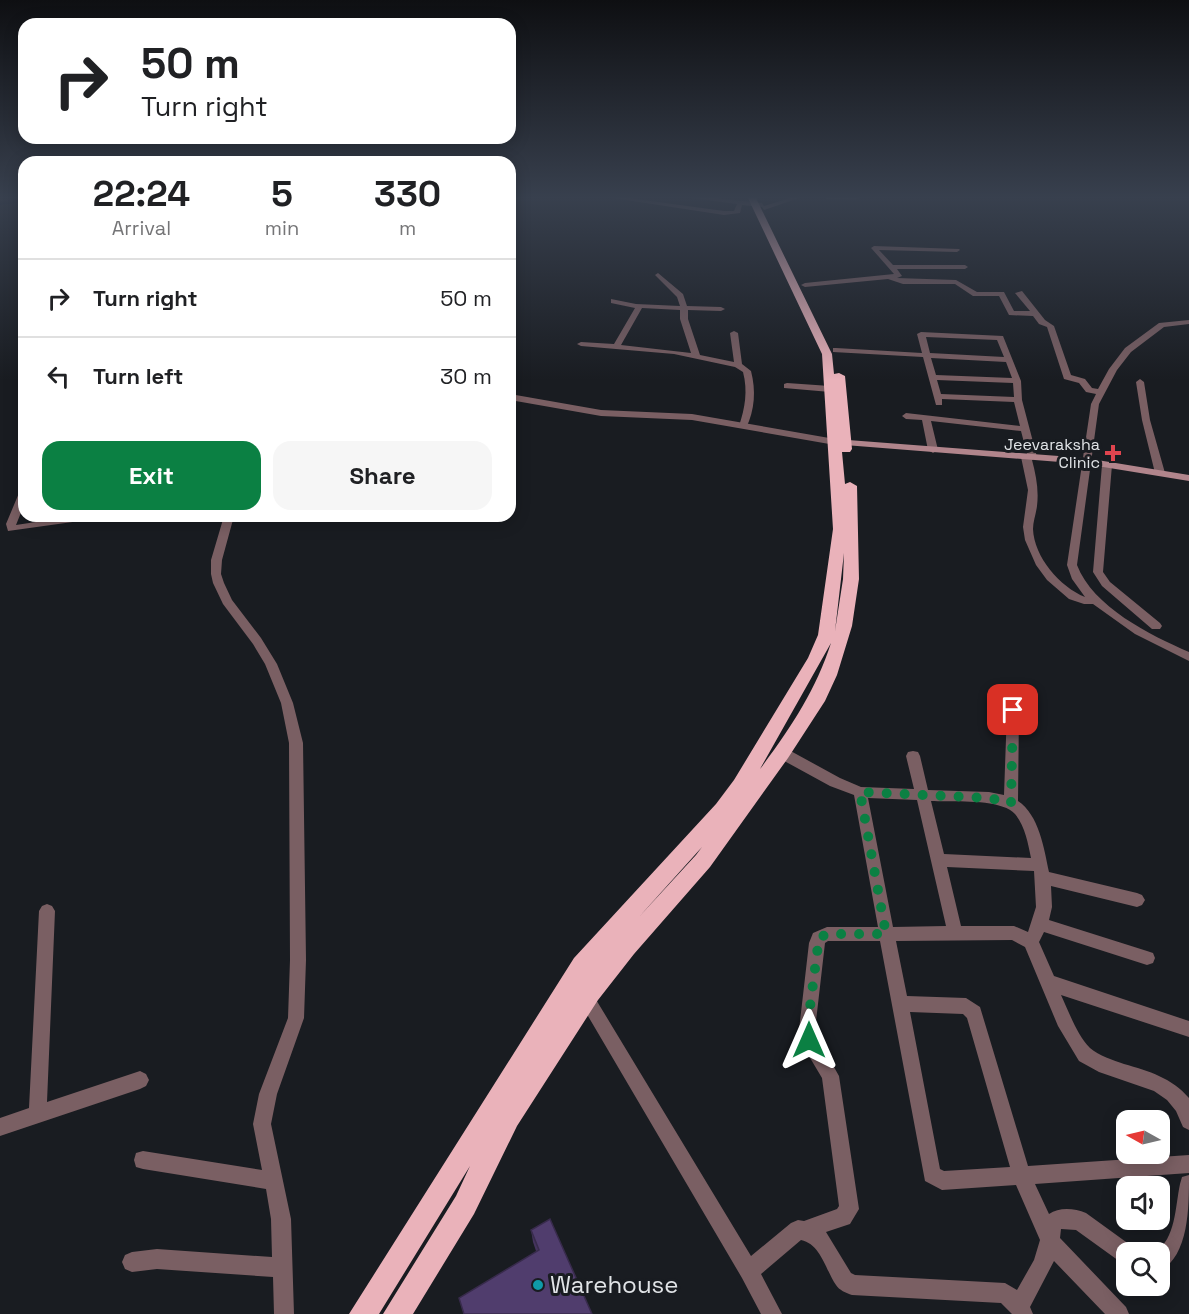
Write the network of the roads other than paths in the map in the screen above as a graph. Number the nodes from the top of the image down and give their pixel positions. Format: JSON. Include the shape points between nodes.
{"nodes":[{"id":1,"x":782,"y":257,"type":"edge"},
{"id":2,"x":788,"y":257,"type":"edge"},
{"id":3,"x":881,"y":257,"type":"edge"},
{"id":4,"x":891,"y":267,"type":"junction"},
{"id":5,"x":897,"y":273,"type":"junction"},
{"id":6,"x":658,"y":275,"type":"dead end"},
{"id":7,"x":890,"y":279,"type":"junction"},
{"id":8,"x":805,"y":285,"type":"junction"},
{"id":9,"x":1019,"y":293,"type":"dead end"},
{"id":10,"x":614,"y":301,"type":"dead end"},
{"id":11,"x":638,"y":306,"type":"junction"},
{"id":12,"x":684,"y":308,"type":"junction"},
{"id":13,"x":722,"y":309,"type":"dead end"},
{"id":14,"x":1036,"y":314,"type":"junction"},
{"id":15,"x":1189,"y":322,"type":"edge"},
{"id":16,"x":734,"y":333,"type":"dead end"},
{"id":17,"x":581,"y":344,"type":"dead end"},
{"id":18,"x":617,"y":346,"type":"junction"},
{"id":19,"x":836,"y":350,"type":"junction"},
{"id":20,"x":696,"y":356,"type":"junction"},
{"id":21,"x":927,"y":356,"type":"junction"},
{"id":22,"x":1010,"y":360,"type":"junction"},
{"id":23,"x":738,"y":365,"type":"junction"},
{"id":24,"x":932,"y":377,"type":"junction"},
{"id":25,"x":1017,"y":381,"type":"junction"},
{"id":26,"x":1140,"y":382,"type":"dead end"},
{"id":27,"x":787,"y":386,"type":"dead end"},
{"id":28,"x":830,"y":389,"type":"junction"},
{"id":29,"x":1101,"y":393,"type":"junction"},
{"id":30,"x":516,"y":398,"type":"edge"},
{"id":31,"x":1018,"y":400,"type":"junction"},
{"id":32,"x":906,"y":416,"type":"dead end"},
{"id":33,"x":926,"y":418,"type":"junction"},
{"id":34,"x":743,"y":426,"type":"junction"},
{"id":35,"x":1026,"y":429,"type":"junction"},
{"id":36,"x":840,"y":443,"type":"junction"},
{"id":37,"x":933,"y":450,"type":"junction"},
{"id":38,"x":1029,"y":457,"type":"junction"},
{"id":39,"x":1095,"y":463,"type":"junction"},
{"id":40,"x":1160,"y":473,"type":"junction"},
{"id":41,"x":1189,"y":478,"type":"edge"},
{"id":42,"x":18,"y":507,"type":"edge"},
{"id":43,"x":56,"y":522,"type":"edge"},
{"id":44,"x":228,"y":522,"type":"edge"},
{"id":45,"x":1095,"y":600,"type":"junction"},
{"id":46,"x":1156,"y":626,"type":"dead end"},
{"id":47,"x":833,"y":637,"type":"junction"},
{"id":48,"x":1189,"y":657,"type":"edge"},
{"id":49,"x":1013,"y":710,"type":"dead end"},
{"id":50,"x":782,"y":753,"type":"junction"},
{"id":51,"x":913,"y":756,"type":"dead end"},
{"id":52,"x":860,"y":792,"type":"junction"},
{"id":53,"x":920,"y":794,"type":"junction"},
{"id":54,"x":1011,"y":803,"type":"junction"},
{"id":55,"x":937,"y":860,"type":"junction"},
{"id":56,"x":1040,"y":871,"type":"junction"},
{"id":57,"x":1137,"y":900,"type":"dead end"},
{"id":58,"x":47,"y":911,"type":"dead end"},
{"id":59,"x":1040,"y":924,"type":"junction"},
{"id":60,"x":955,"y":933,"type":"junction"},
{"id":61,"x":886,"y":934,"type":"junction"},
{"id":62,"x":1031,"y":942,"type":"junction"},
{"id":63,"x":1147,"y":958,"type":"dead end"},
{"id":64,"x":1050,"y":983,"type":"junction"},
{"id":65,"x":586,"y":999,"type":"junction"},
{"id":66,"x":900,"y":1004,"type":"junction"},
{"id":67,"x":1189,"y":1029,"type":"edge"},
{"id":68,"x":140,"y":1080,"type":"dead end"},
{"id":69,"x":1184,"y":1095,"type":"edge"},
{"id":70,"x":38,"y":1114,"type":"junction"},
{"id":71,"x":1189,"y":1121,"type":"edge"},
{"id":72,"x":0,"y":1127,"type":"edge"},
{"id":73,"x":143,"y":1160,"type":"dead end"},
{"id":74,"x":1189,"y":1164,"type":"edge"},
{"id":75,"x":1022,"y":1176,"type":"junction"},
{"id":76,"x":273,"y":1181,"type":"junction"},
{"id":77,"x":1189,"y":1184,"type":"edge"},
{"id":78,"x":808,"y":1229,"type":"junction"},
{"id":79,"x":1052,"y":1244,"type":"junction"},
{"id":80,"x":1116,"y":1247,"type":"edge"},
{"id":81,"x":1170,"y":1255,"type":"edge"},
{"id":82,"x":132,"y":1262,"type":"dead end"},
{"id":83,"x":283,"y":1268,"type":"junction"},
{"id":84,"x":749,"y":1271,"type":"junction"},
{"id":85,"x":765,"y":1309,"type":"edge"},
{"id":86,"x":1021,"y":1310,"type":"edge"},
{"id":87,"x":284,"y":1314,"type":"edge"},
{"id":88,"x":363,"y":1314,"type":"edge"},
{"id":89,"x":397,"y":1314,"type":"edge"},
{"id":90,"x":1119,"y":1314,"type":"edge"}],
"edges":[{"from":1,"to":28,"type":"highway","via":[[822,339]]},
{"from":2,"to":8,"type":"highway"},
{"from":3,"to":4,"type":"street"},
{"from":4,"to":5,"type":"street"},
{"from":4,"to":5,"type":"street","via":[[964,271]]},
{"from":5,"to":7,"type":"street","via":[[899,276]]},
{"from":6,"to":12,"type":"street","via":[[680,296]]},
{"from":7,"to":8,"type":"street"},
{"from":7,"to":14,"type":"street","via":[[956,282],[974,293],[1002,295],[1012,313]]},
{"from":8,"to":19,"type":"highway"},
{"from":9,"to":14,"type":"street"},
{"from":10,"to":11,"type":"street"},
{"from":11,"to":12,"type":"street"},
{"from":11,"to":18,"type":"street"},
{"from":12,"to":13,"type":"street"},
{"from":12,"to":20,"type":"street"},
{"from":14,"to":29,"type":"street","via":[[1050,326],[1067,377]]},
{"from":15,"to":29,"type":"street","via":[[1162,325],[1128,350]]},
{"from":16,"to":23,"type":"street"},
{"from":17,"to":18,"type":"street"},
{"from":18,"to":20,"type":"street"},
{"from":19,"to":21,"type":"street"},
{"from":19,"to":36,"type":"highway"},
{"from":20,"to":23,"type":"street"},
{"from":21,"to":22,"type":"street"},
{"from":21,"to":22,"type":"street","via":[[921,334],[1000,338]]},
{"from":21,"to":24,"type":"street"},
{"from":22,"to":25,"type":"street"},
{"from":23,"to":34,"type":"street","via":[[747,371],[750,393],[750,409]]},
{"from":24,"to":25,"type":"street"},
{"from":24,"to":31,"type":"street","via":[[938,399]]},
{"from":25,"to":31,"type":"street"},
{"from":26,"to":40,"type":"street"},
{"from":27,"to":28,"type":"street"},
{"from":28,"to":36,"type":"highway"},
{"from":29,"to":39,"type":"street","via":[[1095,404]]},
{"from":30,"to":34,"type":"street","via":[[601,413],[692,417]]},
{"from":31,"to":35,"type":"street"},
{"from":32,"to":33,"type":"street"},
{"from":33,"to":35,"type":"street"},
{"from":33,"to":37,"type":"street"},
{"from":34,"to":36,"type":"street"},
{"from":35,"to":38,"type":"street"},
{"from":36,"to":37,"type":"main road"},
{"from":36,"to":47,"type":"highway","via":[[840,529]]},
{"from":37,"to":38,"type":"main road"},
{"from":38,"to":39,"type":"main road"},
{"from":38,"to":45,"type":"street","via":[[1034,491],[1028,529],[1031,546],[1044,567],[1073,598]]},
{"from":39,"to":40,"type":"main road"},
{"from":39,"to":45,"type":"street","via":[[1072,565],[1080,586]]},
{"from":39,"to":46,"type":"street","via":[[1098,572],[1106,584]]},
{"from":40,"to":41,"type":"main road"},
{"from":42,"to":43,"type":"street","via":[[12,529]]},
{"from":44,"to":76,"type":"street","via":[[216,573],[284,695],[294,722],[296,743],[296,1018],[268,1094],[262,1124]]},
{"from":45,"to":48,"type":"street","via":[[1164,647]]},
{"from":47,"to":50,"type":"highway","via":[[829,675]]},
{"from":47,"to":88,"type":"highway","via":[[816,658],[723,810],[582,965]]},
{"from":49,"to":54,"type":"street"},
{"from":50,"to":52,"type":"street"},
{"from":50,"to":65,"type":"highway","via":[[703,861],[626,947]]},
{"from":51,"to":53,"type":"street"},
{"from":52,"to":53,"type":"street"},
{"from":52,"to":61,"type":"street"},
{"from":53,"to":54,"type":"street"},
{"from":53,"to":55,"type":"street"},
{"from":54,"to":56,"type":"street","via":[[1027,820]]},
{"from":55,"to":56,"type":"street"},
{"from":55,"to":60,"type":"street"},
{"from":56,"to":57,"type":"street"},
{"from":56,"to":59,"type":"street","via":[[1044,909]]},
{"from":58,"to":70,"type":"street"},
{"from":59,"to":62,"type":"street"},
{"from":59,"to":63,"type":"street"},
{"from":60,"to":61,"type":"street"},
{"from":60,"to":62,"type":"street","via":[[1014,933]]},
{"from":61,"to":66,"type":"street"},
{"from":61,"to":78,"type":"street","via":[[827,934],[817,943],[807,1030],[830,1076],[849,1209],[843,1217]]},
{"from":62,"to":64,"type":"street"},
{"from":64,"to":67,"type":"street"},
{"from":64,"to":69,"type":"street","via":[[1078,1047],[1086,1055]]},
{"from":65,"to":84,"type":"street"},
{"from":65,"to":89,"type":"highway","via":[[508,1117],[465,1205]]},
{"from":66,"to":75,"type":"street","via":[[966,1006],[974,1013]]},
{"from":66,"to":75,"type":"street","via":[[932,1174],[942,1181]]},
{"from":68,"to":70,"type":"street"},
{"from":69,"to":71,"type":"street"},
{"from":70,"to":72,"type":"street"},
{"from":73,"to":76,"type":"street"},
{"from":74,"to":75,"type":"street"},
{"from":75,"to":79,"type":"street"},
{"from":76,"to":83,"type":"street","via":[[281,1219]]},
{"from":77,"to":81,"type":"street","via":[[1176,1245]]},
{"from":78,"to":84,"type":"street","via":[[798,1230]]},
{"from":78,"to":86,"type":"street","via":[[817,1234],[844,1280],[852,1285],[1005,1293]]},
{"from":79,"to":80,"type":"street","via":[[1052,1225],[1067,1218],[1078,1220]]},
{"from":79,"to":86,"type":"street"},
{"from":79,"to":90,"type":"street"},
{"from":82,"to":83,"type":"street","via":[[158,1259]]},
{"from":83,"to":87,"type":"street"},
{"from":84,"to":85,"type":"street"}]}
